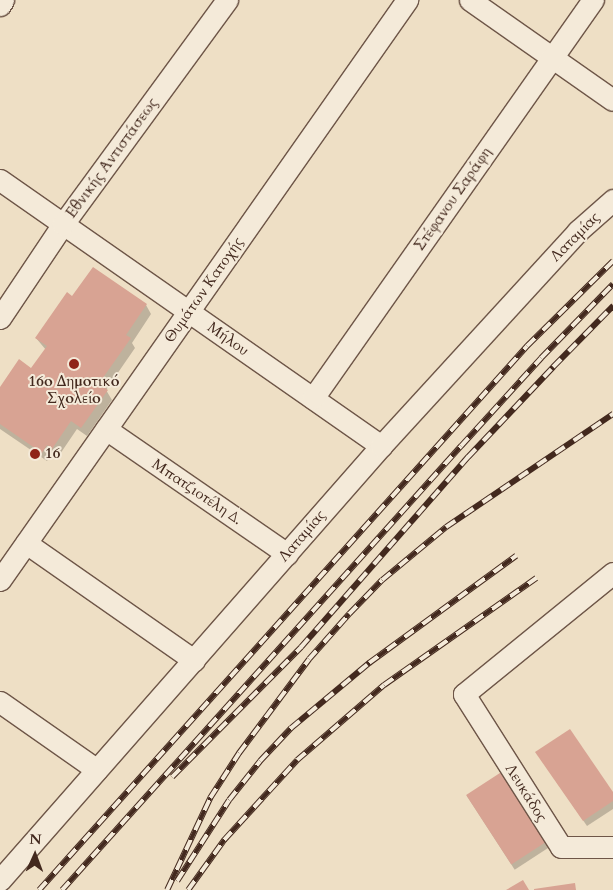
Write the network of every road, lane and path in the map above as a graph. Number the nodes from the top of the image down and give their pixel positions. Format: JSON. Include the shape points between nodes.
{"nodes":[{"id":1,"x":4,"y":0,"type":"edge"},
{"id":2,"x":226,"y":0,"type":"edge"},
{"id":3,"x":407,"y":0,"type":"edge"},
{"id":4,"x":470,"y":0,"type":"edge"},
{"id":5,"x":593,"y":0,"type":"edge"},
{"id":6,"x":0,"y":5,"type":"edge"},
{"id":7,"x":552,"y":57,"type":"junction"},
{"id":8,"x":613,"y":100,"type":"edge"},
{"id":9,"x":0,"y":180,"type":"edge"},
{"id":10,"x":613,"y":200,"type":"edge"},
{"id":11,"x":63,"y":224,"type":"junction"},
{"id":12,"x":188,"y":312,"type":"junction"},
{"id":13,"x":0,"y":318,"type":"edge"},
{"id":14,"x":313,"y":398,"type":"junction"},
{"id":15,"x":106,"y":429,"type":"junction"},
{"id":16,"x":381,"y":446,"type":"junction"},
{"id":17,"x":26,"y":543,"type":"junction"},
{"id":18,"x":287,"y":554,"type":"junction"},
{"id":19,"x":613,"y":573,"type":"edge"},
{"id":20,"x":0,"y":580,"type":"edge"},
{"id":21,"x":194,"y":660,"type":"junction"},
{"id":22,"x":0,"y":702,"type":"edge"},
{"id":23,"x":97,"y":770,"type":"junction"},
{"id":24,"x":613,"y":848,"type":"edge"},
{"id":25,"x":0,"y":880,"type":"edge"}],
"edges":[{"from":1,"to":6,"type":"street"},
{"from":2,"to":11,"type":"street","name":"Εθνικής Αντιστάσεως"},
{"from":3,"to":12,"type":"street","name":"Θυμάτων Κατοχής"},
{"from":4,"to":7,"type":"street"},
{"from":5,"to":7,"type":"street","name":"Στέφανου Σαράφη"},
{"from":7,"to":8,"type":"street"},
{"from":7,"to":14,"type":"street","name":"Στέφανου Σαράφη"},
{"from":9,"to":11,"type":"street","name":"Μήλου"},
{"from":10,"to":16,"type":"street","name":"Λαταμίας","via":[[578,231]]},
{"from":11,"to":12,"type":"street","name":"Μήλου"},
{"from":11,"to":13,"type":"street","name":"Εθνικής Αντιστάσεως"},
{"from":12,"to":14,"type":"street","name":"Μήλου"},
{"from":12,"to":15,"type":"street","name":"Θυμάτων Κατοχής"},
{"from":14,"to":16,"type":"street","name":"Μήλου"},
{"from":15,"to":17,"type":"street","name":"Θυμάτων Κατοχής"},
{"from":15,"to":18,"type":"street","name":"Μπατζιοτέλη Δ."},
{"from":16,"to":18,"type":"street","name":"Λαταμίας"},
{"from":17,"to":20,"type":"street","name":"Θυμάτων Κατοχής"},
{"from":17,"to":21,"type":"street"},
{"from":18,"to":21,"type":"street","name":"Λαταμίας"},
{"from":19,"to":24,"type":"street","name":"Λευκάδος","via":[[464,694],[561,847]]},
{"from":21,"to":23,"type":"street","name":"Λαταμίας"},
{"from":22,"to":23,"type":"street"},
{"from":23,"to":25,"type":"street","name":"Λαταμίας"}]}
